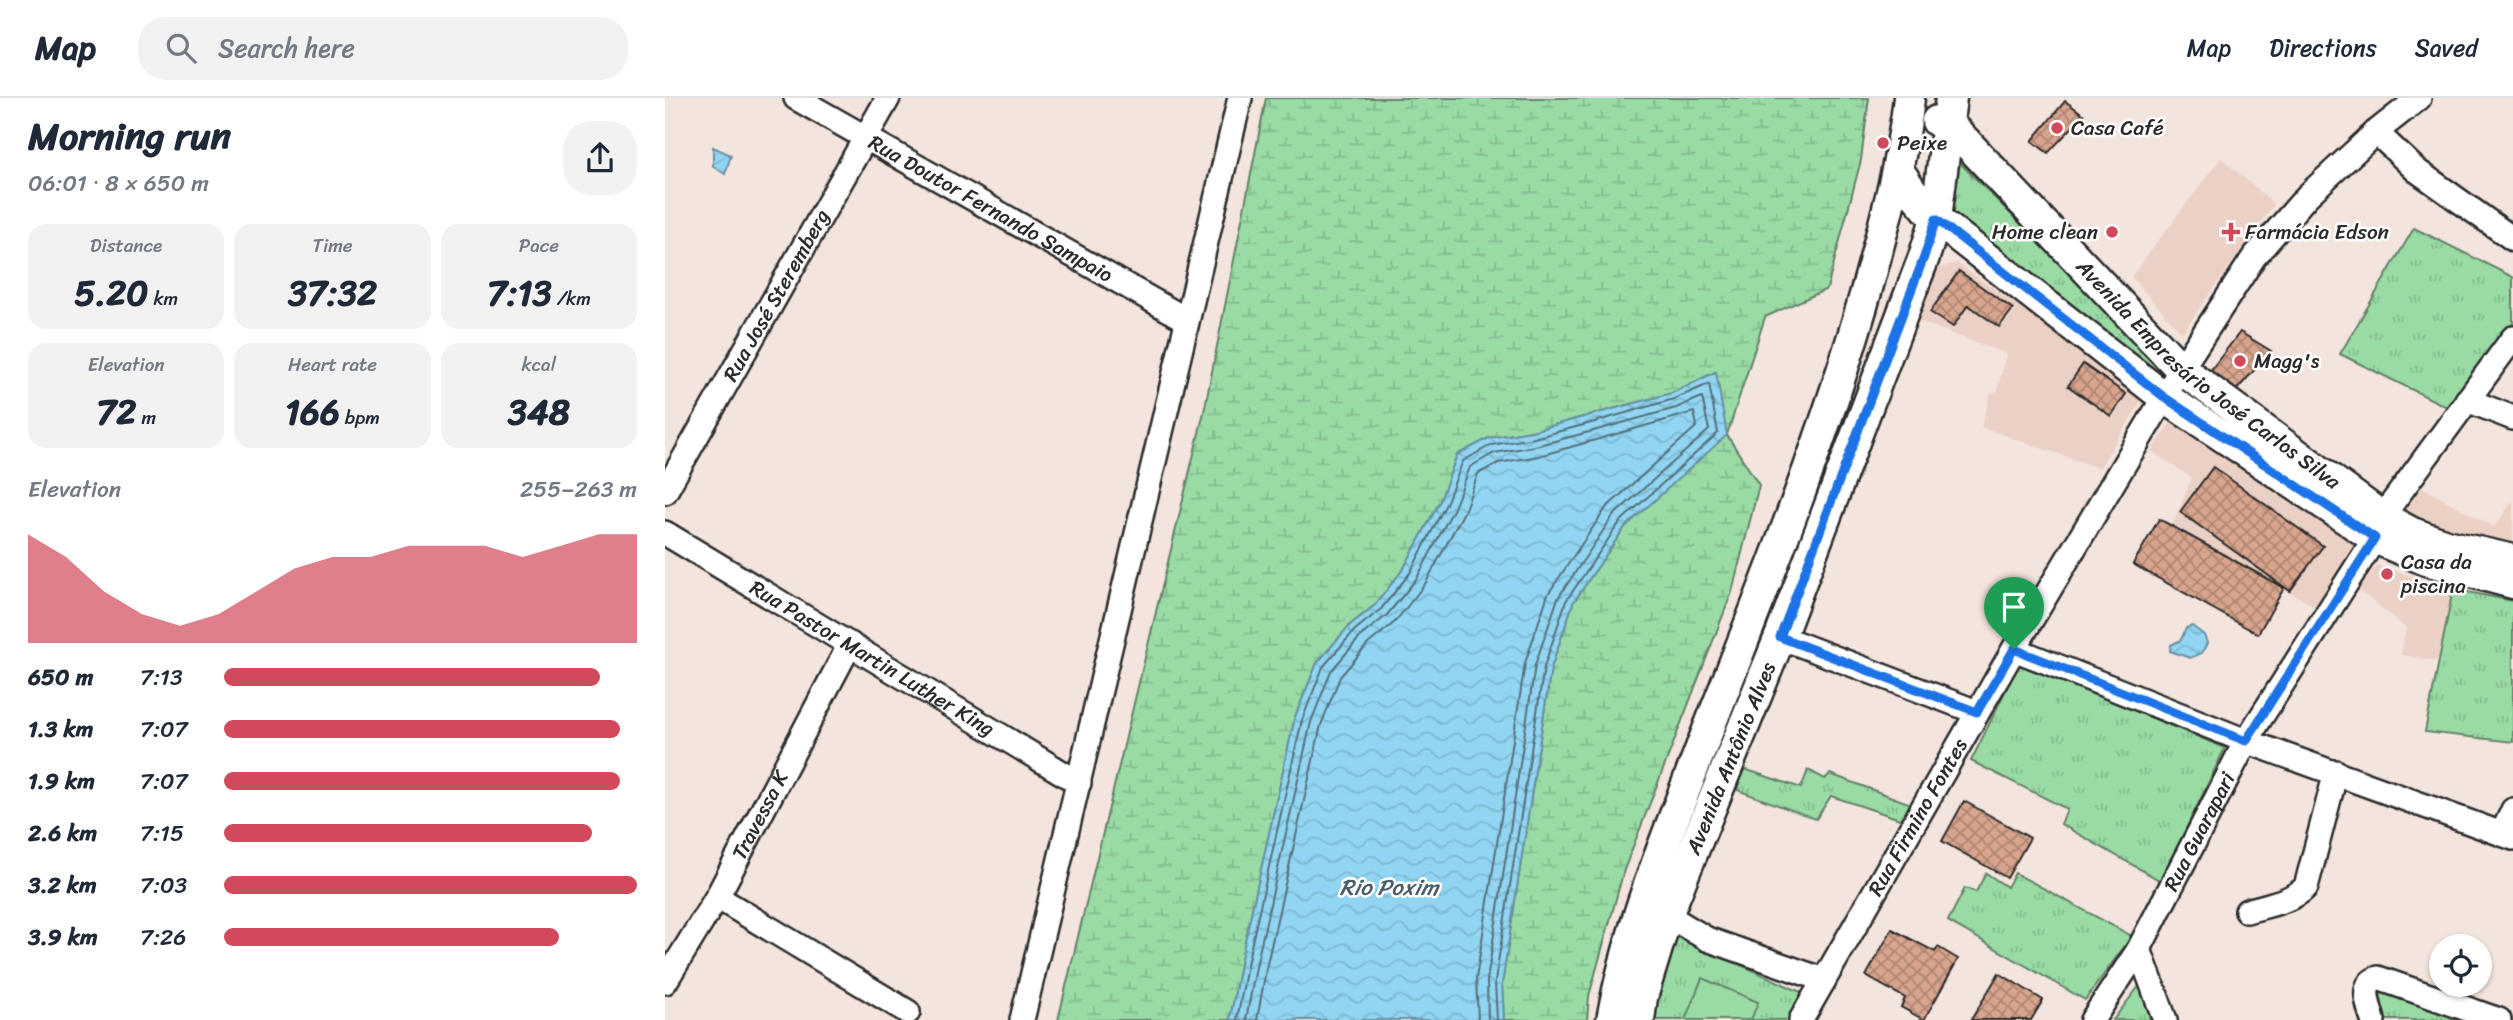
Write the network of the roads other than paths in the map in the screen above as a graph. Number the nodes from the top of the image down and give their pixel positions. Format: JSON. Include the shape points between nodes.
{"nodes":[{"id":1,"x":796,"y":98,"type":"edge"},
{"id":2,"x":888,"y":98,"type":"edge"},
{"id":3,"x":1240,"y":98,"type":"edge"},
{"id":4,"x":2419,"y":98,"type":"edge"},
{"id":5,"x":1950,"y":111,"type":"edge"},
{"id":6,"x":1908,"y":112,"type":"edge"},
{"id":7,"x":2376,"y":132,"type":"junction"},
{"id":8,"x":865,"y":138,"type":"junction"},
{"id":9,"x":1898,"y":170,"type":"junction"},
{"id":10,"x":1936,"y":219,"type":"junction"},
{"id":11,"x":2513,"y":239,"type":"edge"},
{"id":12,"x":1187,"y":320,"type":"junction"},
{"id":13,"x":2513,"y":338,"type":"edge"},
{"id":14,"x":2181,"y":369,"type":"junction"},
{"id":15,"x":2164,"y":397,"type":"junction"},
{"id":16,"x":2467,"y":400,"type":"junction"},
{"id":17,"x":2513,"y":418,"type":"edge"},
{"id":18,"x":665,"y":492,"type":"edge"},
{"id":19,"x":2379,"y":527,"type":"junction"},
{"id":20,"x":665,"y":533,"type":"edge"},
{"id":21,"x":2513,"y":560,"type":"edge"},
{"id":22,"x":2513,"y":583,"type":"edge"},
{"id":23,"x":1780,"y":637,"type":"junction"},
{"id":24,"x":851,"y":644,"type":"junction"},
{"id":25,"x":2014,"y":649,"type":"junction"},
{"id":26,"x":1977,"y":712,"type":"junction"},
{"id":27,"x":2246,"y":741,"type":"junction"},
{"id":28,"x":2336,"y":772,"type":"junction"},
{"id":29,"x":1079,"y":783,"type":"junction"},
{"id":30,"x":2513,"y":810,"type":"edge"},
{"id":31,"x":2507,"y":836,"type":"edge"},
{"id":32,"x":717,"y":897,"type":"junction"},
{"id":33,"x":2247,"y":911,"type":"dead end"},
{"id":34,"x":1667,"y":915,"type":"junction"},
{"id":35,"x":2139,"y":949,"type":"junction"},
{"id":36,"x":1824,"y":980,"type":"junction"},
{"id":37,"x":665,"y":982,"type":"edge"},
{"id":38,"x":908,"y":1012,"type":"dead end"},
{"id":39,"x":1022,"y":1020,"type":"edge"},
{"id":40,"x":1612,"y":1020,"type":"edge"},
{"id":41,"x":1639,"y":1020,"type":"edge"},
{"id":42,"x":1801,"y":1020,"type":"edge"},
{"id":43,"x":2092,"y":1020,"type":"edge"},
{"id":44,"x":2165,"y":1020,"type":"edge"},
{"id":45,"x":2373,"y":1020,"type":"edge"},
{"id":46,"x":2499,"y":1020,"type":"edge"}],
"edges":[{"from":1,"to":8,"type":"street","name":"Rua Doutor Fernando Sampaio"},
{"from":2,"to":8,"type":"street","name":"Rua José Steremberg"},
{"from":3,"to":12,"type":"street"},
{"from":4,"to":7,"type":"street","name":"Rua Firmino Fontes"},
{"from":5,"to":6,"type":"main road","via":[[1925,120]]},
{"from":5,"to":10,"type":"main road","name":"Avenida Antônio Alves"},
{"from":5,"to":14,"type":"main road","name":"Avenida Empresário José Carlos Silva"},
{"from":6,"to":9,"type":"main road","name":"Avenida Antônio Alves"},
{"from":7,"to":11,"type":"street","via":[[2416,170]]},
{"from":7,"to":14,"type":"street","name":"Rua Firmino Fontes","via":[[2307,197],[2254,257]]},
{"from":8,"to":12,"type":"street","name":"Rua Doutor Fernando Sampaio"},
{"from":8,"to":18,"type":"street","name":"Rua José Steremberg"},
{"from":9,"to":10,"type":"main road","name":"Avenida Empresário José Carlos Silva"},
{"from":9,"to":40,"type":"main road","name":"Avenida Antônio Alves","via":[[1859,318],[1818,446],[1640,906]]},
{"from":10,"to":15,"type":"main road","name":"Avenida Empresário José Carlos Silva"},
{"from":10,"to":23,"type":"main road","name":"Avenida Antônio Alves"},
{"from":12,"to":29,"type":"street"},
{"from":13,"to":16,"type":"street","name":"Rua Guarapari"},
{"from":14,"to":15,"type":"street","name":"Rua Firmino Fontes"},
{"from":14,"to":19,"type":"main road","name":"Avenida Empresário José Carlos Silva"},
{"from":15,"to":19,"type":"main road","name":"Avenida Empresário José Carlos Silva"},
{"from":15,"to":25,"type":"street","name":"Rua Firmino Fontes"},
{"from":16,"to":17,"type":"street"},
{"from":16,"to":19,"type":"street","name":"Rua Guarapari"},
{"from":19,"to":21,"type":"main road","name":"Avenida Empresário José Carlos Silva"},
{"from":19,"to":22,"type":"main road","name":"Avenida Empresário José Carlos Silva","via":[[2426,560]]},
{"from":19,"to":27,"type":"street","name":"Rua Guarapari"},
{"from":20,"to":24,"type":"street","name":"Rua Pastor Martin Luther King"},
{"from":23,"to":26,"type":"street"},
{"from":23,"to":34,"type":"main road","name":"Avenida Antônio Alves"},
{"from":24,"to":29,"type":"street","name":"Rua Pastor Martin Luther King"},
{"from":24,"to":32,"type":"street","name":"Travessa K"},
{"from":25,"to":26,"type":"street","name":"Rua Firmino Fontes"},
{"from":25,"to":27,"type":"street"},
{"from":26,"to":36,"type":"street","name":"Rua Firmino Fontes"},
{"from":27,"to":28,"type":"street"},
{"from":27,"to":35,"type":"street","name":"Rua Guarapari"},
{"from":28,"to":31,"type":"street"},
{"from":28,"to":33,"type":"street","via":[[2306,887],[2299,894]]},
{"from":29,"to":39,"type":"street"},
{"from":30,"to":31,"type":"street"},
{"from":32,"to":37,"type":"street","name":"Travessa K"},
{"from":32,"to":38,"type":"street"},
{"from":34,"to":36,"type":"street","via":[[1707,939]]},
{"from":34,"to":41,"type":"main road","name":"Avenida Antônio Alves"},
{"from":35,"to":43,"type":"street","name":"Rua Guarapari"},
{"from":35,"to":44,"type":"street"},
{"from":36,"to":42,"type":"street","name":"Rua Firmino Fontes"},
{"from":45,"to":46,"type":"street","via":[[2366,993],[2372,979]]}]}
